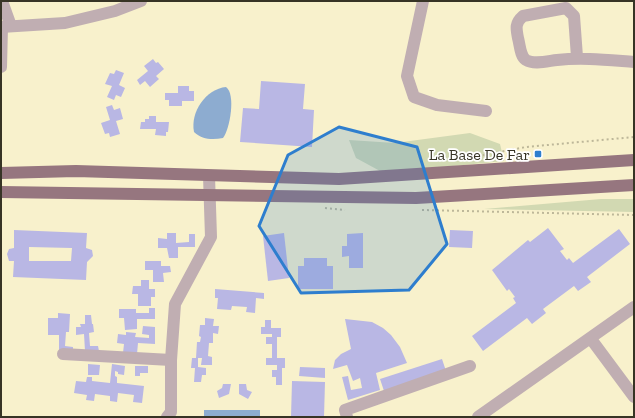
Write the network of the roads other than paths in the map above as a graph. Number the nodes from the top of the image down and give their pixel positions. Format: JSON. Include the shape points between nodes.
{"nodes":[{"id":1,"x":2,"y":1,"type":"edge"},
{"id":2,"x":141,"y":1,"type":"edge"},
{"id":3,"x":423,"y":1,"type":"edge"},
{"id":4,"x":5,"y":27,"type":"edge"},
{"id":5,"x":577,"y":57,"type":"junction"},
{"id":6,"x":634,"y":62,"type":"edge"},
{"id":7,"x":1,"y":67,"type":"edge"},
{"id":8,"x":486,"y":111,"type":"dead end"},
{"id":9,"x":634,"y":160,"type":"edge"},
{"id":10,"x":1,"y":173,"type":"edge"},
{"id":11,"x":209,"y":176,"type":"junction"},
{"id":12,"x":634,"y":185,"type":"edge"},
{"id":13,"x":1,"y":192,"type":"edge"},
{"id":14,"x":210,"y":196,"type":"junction"},
{"id":15,"x":634,"y":307,"type":"edge"},
{"id":16,"x":591,"y":339,"type":"junction"},
{"id":17,"x":63,"y":354,"type":"dead end"},
{"id":18,"x":171,"y":360,"type":"junction"},
{"id":19,"x":470,"y":366,"type":"dead end"},
{"id":20,"x":634,"y":397,"type":"edge"},
{"id":21,"x":167,"y":417,"type":"edge"},
{"id":22,"x":346,"y":417,"type":"edge"},
{"id":23,"x":478,"y":417,"type":"edge"}],
"edges":[{"from":1,"to":4,"type":"street"},
{"from":2,"to":4,"type":"street","via":[[115,11],[65,23]]},
{"from":3,"to":8,"type":"street","via":[[406,76],[414,97],[437,105]]},
{"from":4,"to":7,"type":"street"},
{"from":5,"to":5,"type":"street","via":[[528,61],[521,51],[516,26],[518,20],[523,16],[566,8],[574,16]]},
{"from":5,"to":6,"type":"street"},
{"from":9,"to":11,"type":"main road","via":[[362,179]]},
{"from":10,"to":11,"type":"main road","via":[[76,171]]},
{"from":11,"to":14,"type":"street"},
{"from":12,"to":14,"type":"main road","via":[[416,198]]},
{"from":13,"to":14,"type":"main road"},
{"from":14,"to":18,"type":"street","via":[[211,237],[175,304]]},
{"from":15,"to":16,"type":"street"},
{"from":16,"to":20,"type":"street"},
{"from":16,"to":23,"type":"street"},
{"from":17,"to":18,"type":"street"},
{"from":18,"to":21,"type":"street","via":[[171,412]]},
{"from":19,"to":22,"type":"street","via":[[345,410]]}]}
